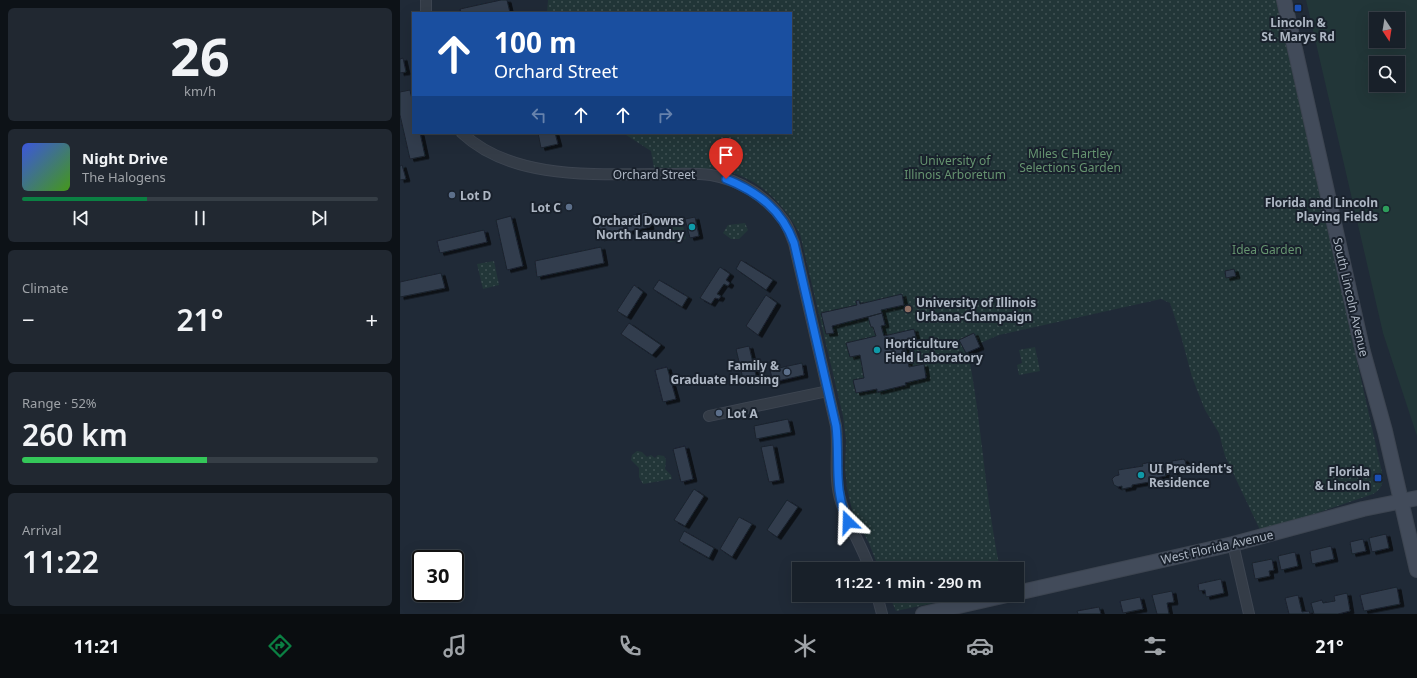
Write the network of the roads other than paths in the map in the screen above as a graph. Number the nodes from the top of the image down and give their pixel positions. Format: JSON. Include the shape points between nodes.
{"nodes":[{"id":1,"x":426,"y":0,"type":"edge"},
{"id":2,"x":1284,"y":0,"type":"edge"},
{"id":3,"x":426,"y":12,"type":"edge"},
{"id":4,"x":463,"y":134,"type":"edge"},
{"id":5,"x":828,"y":391,"type":"junction"},
{"id":6,"x":709,"y":416,"type":"dead end"},
{"id":7,"x":1417,"y":498,"type":"edge"},
{"id":8,"x":1401,"y":501,"type":"junction"},
{"id":9,"x":1233,"y":544,"type":"junction"},
{"id":10,"x":867,"y":562,"type":"edge"},
{"id":11,"x":1417,"y":570,"type":"edge"},
{"id":12,"x":1024,"y":591,"type":"edge"},
{"id":13,"x":879,"y":602,"type":"edge"},
{"id":14,"x":976,"y":602,"type":"edge"},
{"id":15,"x":882,"y":614,"type":"edge"},
{"id":16,"x":923,"y":614,"type":"edge"},
{"id":17,"x":1249,"y":614,"type":"edge"}],
"edges":[{"from":1,"to":3,"type":"street"},
{"from":2,"to":8,"type":"main road","name":"South Lincoln Avenue","via":[[1363,352]]},
{"from":4,"to":5,"type":"street","name":"Orchard Street","via":[[495,155],[531,166],[596,174],[711,175],[752,191],[776,211],[789,230],[801,269]]},
{"from":5,"to":6,"type":"street"},
{"from":5,"to":10,"type":"street","name":"Orchard Street","via":[[836,426],[840,501]]},
{"from":7,"to":8,"type":"main road","name":"West Florida Avenue"},
{"from":8,"to":9,"type":"main road","name":"West Florida Avenue"},
{"from":8,"to":11,"type":"main road","name":"South Lincoln Avenue"},
{"from":9,"to":12,"type":"main road","name":"West Florida Avenue"},
{"from":9,"to":17,"type":"street"},
{"from":13,"to":15,"type":"street"},
{"from":14,"to":16,"type":"main road"}]}
